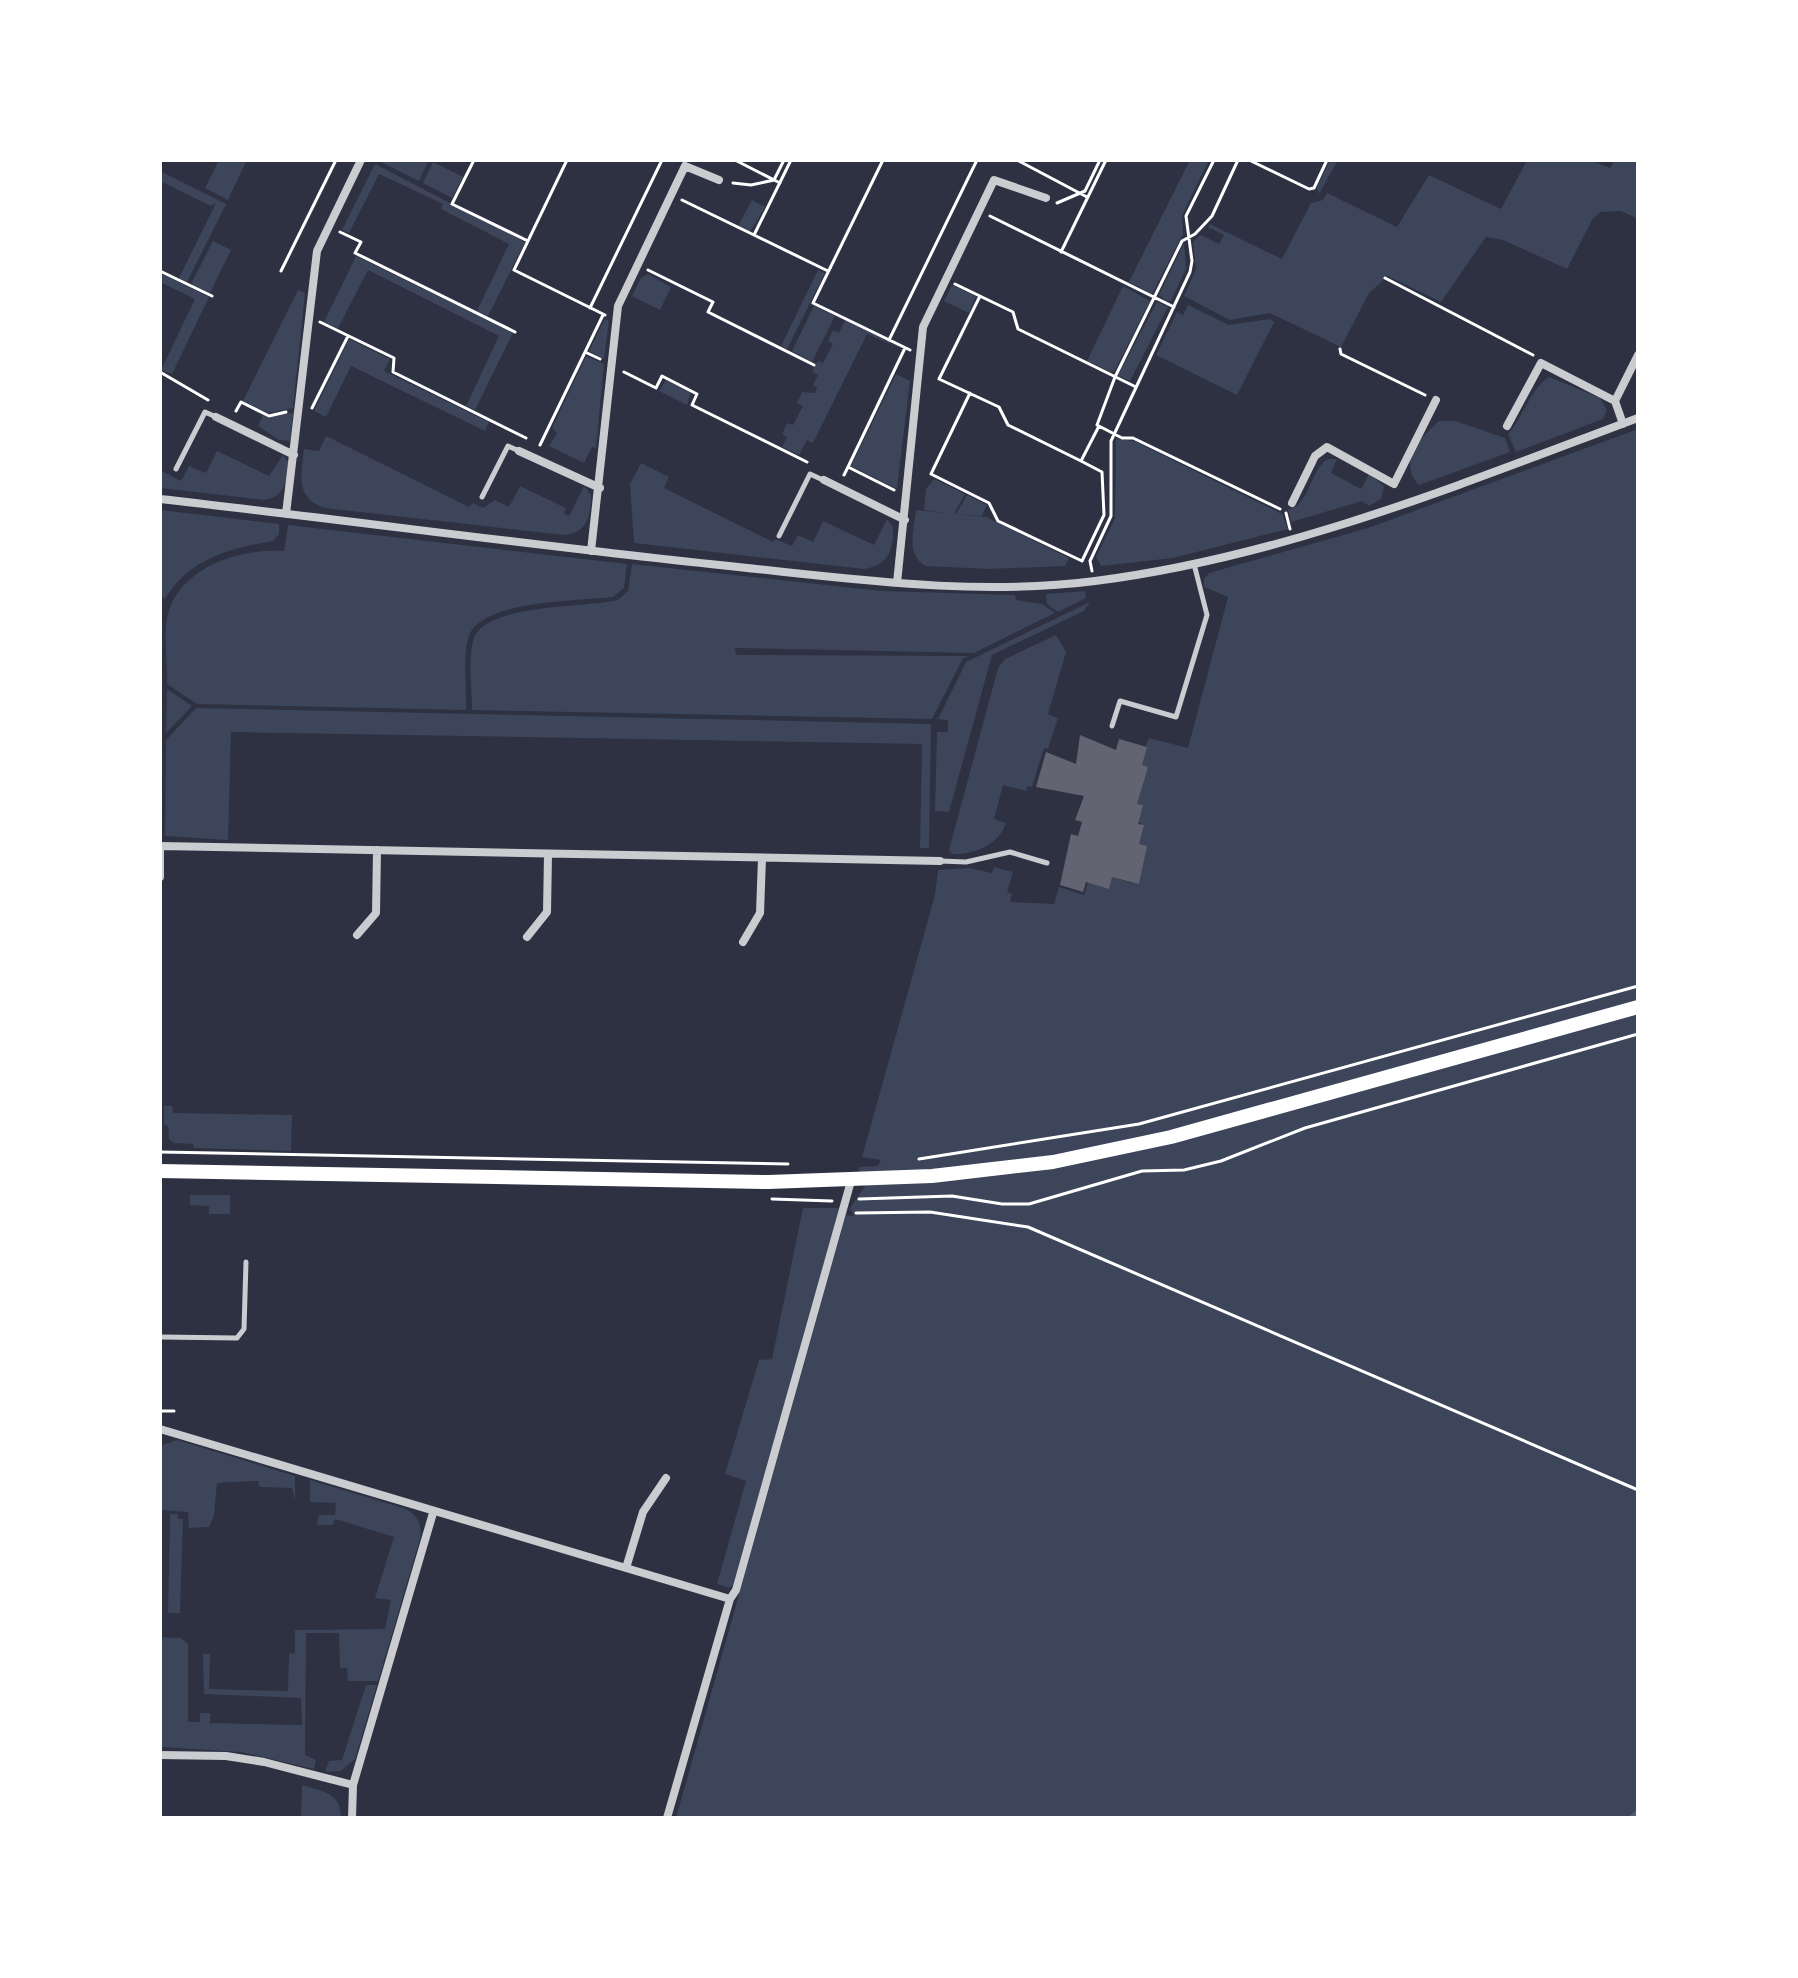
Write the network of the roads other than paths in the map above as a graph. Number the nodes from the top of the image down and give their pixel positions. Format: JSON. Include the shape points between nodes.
{"nodes":[{"id":1,"x":361,"y":160,"type":"edge"},
{"id":2,"x":719,"y":180,"type":"road end"},
{"id":3,"x":1046,"y":198,"type":"road end"},
{"id":4,"x":1638,"y":355,"type":"edge"},
{"id":5,"x":1436,"y":400,"type":"road end"},
{"id":6,"x":1615,"y":401,"type":"junction"},
{"id":7,"x":216,"y":417,"type":"joint"},
{"id":8,"x":1638,"y":418,"type":"edge"},
{"id":9,"x":1623,"y":424,"type":"junction"},
{"id":10,"x":1507,"y":426,"type":"dead end"},
{"id":11,"x":519,"y":451,"type":"joint"},
{"id":12,"x":294,"y":455,"type":"junction"},
{"id":13,"x":176,"y":469,"type":"dead end"},
{"id":14,"x":824,"y":480,"type":"joint"},
{"id":15,"x":1394,"y":484,"type":"junction"},
{"id":16,"x":600,"y":488,"type":"junction"},
{"id":17,"x":482,"y":497,"type":"dead end"},
{"id":18,"x":160,"y":499,"type":"edge"},
{"id":19,"x":1292,"y":503,"type":"dead end"},
{"id":20,"x":1400,"y":504,"type":"junction"},
{"id":21,"x":286,"y":514,"type":"junction"},
{"id":22,"x":905,"y":515,"type":"junction"},
{"id":23,"x":779,"y":536,"type":"dead end"},
{"id":24,"x":591,"y":551,"type":"junction"},
{"id":25,"x":1194,"y":564,"type":"junction"},
{"id":26,"x":897,"y":583,"type":"junction"},
{"id":27,"x":1112,"y":726,"type":"dead end"},
{"id":28,"x":160,"y":846,"type":"edge"},
{"id":29,"x":377,"y":850,"type":"junction"},
{"id":30,"x":548,"y":854,"type":"junction"},
{"id":31,"x":762,"y":858,"type":"junction"},
{"id":32,"x":940,"y":861,"type":"joint"},
{"id":33,"x":1047,"y":863,"type":"dead end"},
{"id":34,"x":160,"y":877,"type":"edge"},
{"id":35,"x":357,"y":935,"type":"dead end"},
{"id":36,"x":527,"y":937,"type":"dead end"},
{"id":37,"x":743,"y":942,"type":"dead end"},
{"id":38,"x":1638,"y":1007,"type":"edge"},
{"id":39,"x":160,"y":1171,"type":"edge"},
{"id":40,"x":851,"y":1181,"type":"junction"},
{"id":41,"x":246,"y":1262,"type":"dead end"},
{"id":42,"x":160,"y":1337,"type":"edge"},
{"id":43,"x":160,"y":1429,"type":"edge"},
{"id":44,"x":666,"y":1478,"type":"dead end"},
{"id":45,"x":433,"y":1513,"type":"junction"},
{"id":46,"x":626,"y":1568,"type":"junction"},
{"id":47,"x":730,"y":1599,"type":"junction"},
{"id":48,"x":160,"y":1755,"type":"edge"},
{"id":49,"x":353,"y":1785,"type":"junction"},
{"id":50,"x":352,"y":1818,"type":"edge"},
{"id":51,"x":667,"y":1818,"type":"edge"}],
"edges":[{"from":1,"to":12,"type":"street","via":[[317,251]]},
{"from":2,"to":16,"type":"street","via":[[685,166],[618,306]]},
{"from":3,"to":22,"type":"street","via":[[994,180],[923,327]]},
{"from":4,"to":6,"type":"street"},
{"from":5,"to":15,"type":"street"},
{"from":6,"to":9,"type":"street"},
{"from":6,"to":10,"type":"street","via":[[1541,363]]},
{"from":7,"to":12,"type":"street"},
{"from":7,"to":13,"type":"lane","via":[[205,412]]},
{"from":8,"to":9,"type":"street"},
{"from":9,"to":20,"type":"street"},
{"from":11,"to":16,"type":"street"},
{"from":11,"to":17,"type":"lane","via":[[508,446]]},
{"from":12,"to":21,"type":"street"},
{"from":14,"to":22,"type":"street"},
{"from":14,"to":23,"type":"lane","via":[[810,474]]},
{"from":15,"to":19,"type":"street","via":[[1327,447],[1315,456]]},
{"from":15,"to":20,"type":"street"},
{"from":16,"to":24,"type":"street"},
{"from":18,"to":21,"type":"street"},
{"from":20,"to":25,"type":"street","via":[[1235,557]]},
{"from":21,"to":24,"type":"street"},
{"from":22,"to":26,"type":"street"},
{"from":24,"to":26,"type":"street"},
{"from":25,"to":26,"type":"street","via":[[1093,582]]},
{"from":25,"to":27,"type":"lane","via":[[1207,615],[1176,717],[1120,701]]},
{"from":28,"to":29,"type":"street"},
{"from":28,"to":34,"type":"street"},
{"from":29,"to":30,"type":"street"},
{"from":29,"to":35,"type":"street","via":[[376,913]]},
{"from":30,"to":31,"type":"street"},
{"from":30,"to":36,"type":"street","via":[[547,912]]},
{"from":31,"to":32,"type":"street"},
{"from":31,"to":37,"type":"street","via":[[760,913]]},
{"from":32,"to":33,"type":"lane","via":[[966,862],[1010,852]]},
{"from":38,"to":40,"type":"main road","via":[[1171,1137],[1053,1162]]},
{"from":39,"to":40,"type":"main road"},
{"from":40,"to":47,"type":"street"},
{"from":41,"to":42,"type":"lane","via":[[244,1329],[237,1338]]},
{"from":43,"to":45,"type":"street"},
{"from":44,"to":46,"type":"street","via":[[643,1512]]},
{"from":45,"to":46,"type":"street"},
{"from":45,"to":49,"type":"street"},
{"from":46,"to":47,"type":"street"},
{"from":47,"to":51,"type":"street"},
{"from":48,"to":49,"type":"street","via":[[251,1760]]},
{"from":49,"to":50,"type":"street"}]}
